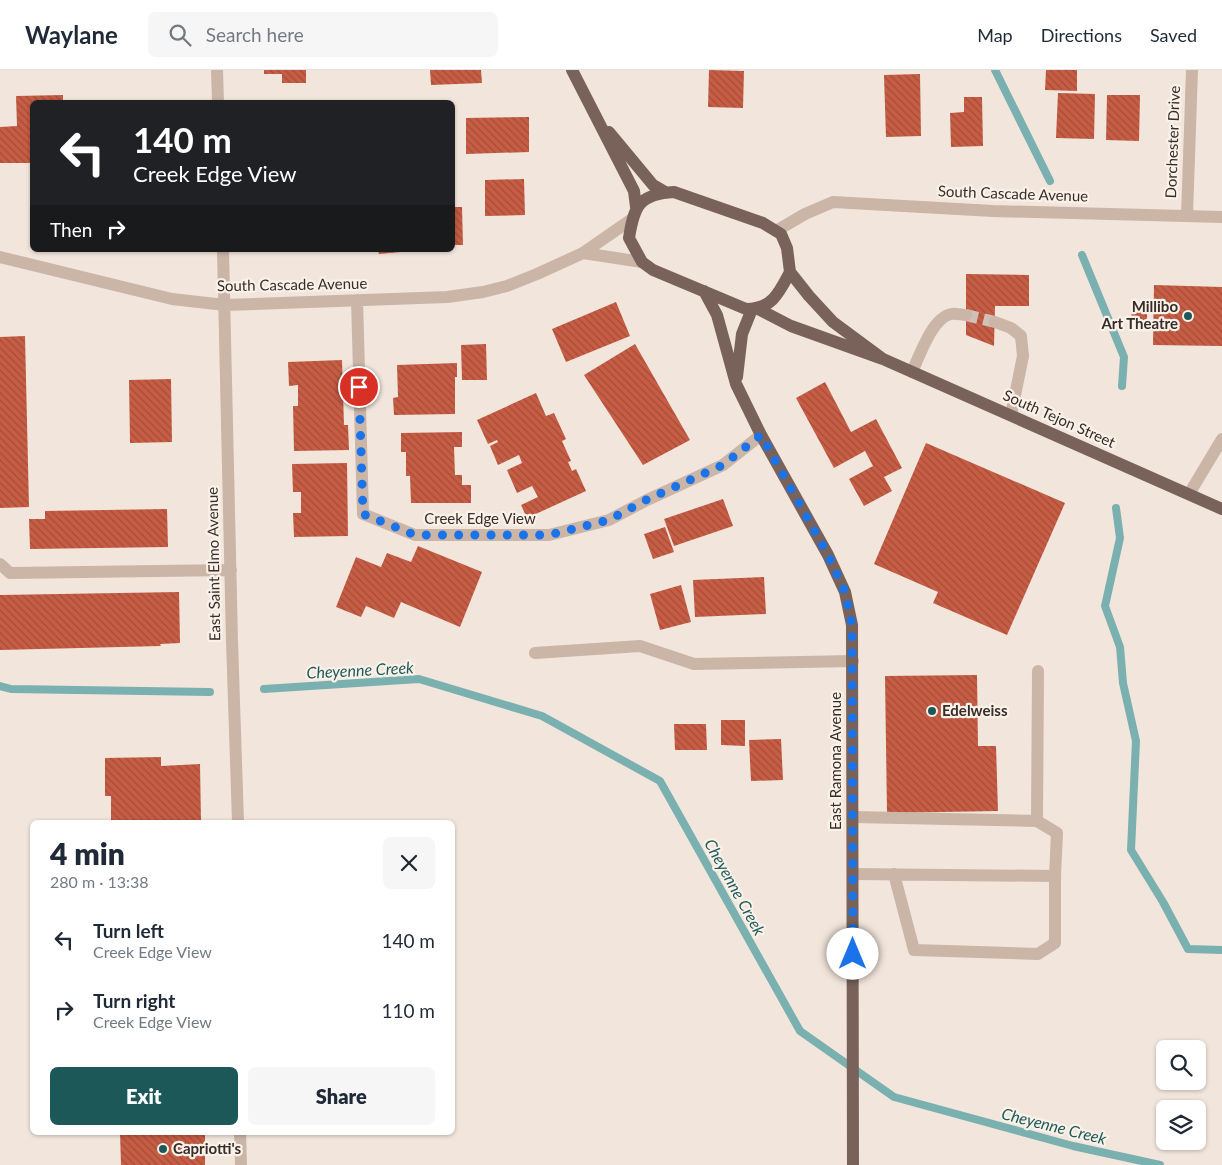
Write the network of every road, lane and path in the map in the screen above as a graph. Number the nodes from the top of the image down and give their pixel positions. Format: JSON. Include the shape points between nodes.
{"nodes":[{"id":1,"x":217,"y":70,"type":"edge"},
{"id":2,"x":572,"y":70,"type":"edge"},
{"id":3,"x":1192,"y":70,"type":"edge"},
{"id":4,"x":218,"y":100,"type":"edge"},
{"id":5,"x":595,"y":114,"type":"junction"},
{"id":6,"x":665,"y":192,"type":"junction"},
{"id":7,"x":634,"y":213,"type":"junction"},
{"id":8,"x":1187,"y":215,"type":"junction"},
{"id":9,"x":1222,"y":217,"type":"edge"},
{"id":10,"x":776,"y":231,"type":"junction"},
{"id":11,"x":223,"y":252,"type":"edge"},
{"id":12,"x":582,"y":253,"type":"junction"},
{"id":13,"x":0,"y":257,"type":"edge"},
{"id":14,"x":642,"y":262,"type":"junction"},
{"id":15,"x":790,"y":272,"type":"junction"},
{"id":16,"x":704,"y":291,"type":"junction"},
{"id":17,"x":357,"y":300,"type":"junction"},
{"id":18,"x":225,"y":305,"type":"junction"},
{"id":19,"x":755,"y":309,"type":"junction"},
{"id":20,"x":966,"y":315,"type":"tunnel mouth"},
{"id":21,"x":995,"y":322,"type":"tunnel mouth"},
{"id":22,"x":883,"y":359,"type":"junction"},
{"id":23,"x":912,"y":372,"type":"junction"},
{"id":24,"x":736,"y":384,"type":"junction"},
{"id":25,"x":1011,"y":414,"type":"junction"},
{"id":26,"x":761,"y":435,"type":"junction"},
{"id":27,"x":1222,"y":439,"type":"edge"},
{"id":28,"x":1188,"y":494,"type":"junction"},
{"id":29,"x":1222,"y":509,"type":"edge"},
{"id":30,"x":0,"y":564,"type":"edge"},
{"id":31,"x":230,"y":570,"type":"junction"},
{"id":32,"x":535,"y":653,"type":"dead end"},
{"id":33,"x":853,"y":661,"type":"junction"},
{"id":34,"x":1038,"y":671,"type":"dead end"},
{"id":35,"x":853,"y":817,"type":"junction"},
{"id":36,"x":238,"y":820,"type":"edge"},
{"id":37,"x":1037,"y":821,"type":"junction"},
{"id":38,"x":853,"y":874,"type":"junction"},
{"id":39,"x":894,"y":874,"type":"junction"},
{"id":40,"x":1055,"y":876,"type":"junction"},
{"id":41,"x":240,"y":1135,"type":"edge"},
{"id":42,"x":241,"y":1165,"type":"edge"},
{"id":43,"x":853,"y":1165,"type":"edge"}],
"edges":[{"from":1,"to":4,"type":"street"},
{"from":2,"to":5,"type":"main road"},
{"from":3,"to":8,"type":"street","name":"Dorchester Drive"},
{"from":5,"to":6,"type":"main road","via":[[653,184]]},
{"from":5,"to":7,"type":"main road","via":[[634,191]]},
{"from":6,"to":7,"type":"main road","via":[[647,198]]},
{"from":6,"to":10,"type":"main road","via":[[702,201],[763,223]]},
{"from":7,"to":12,"type":"street","name":"South Cascade Avenue"},
{"from":7,"to":14,"type":"main road","via":[[629,238]]},
{"from":8,"to":9,"type":"street","name":"South Cascade Avenue"},
{"from":8,"to":10,"type":"street","name":"South Cascade Avenue","via":[[993,211],[833,202]]},
{"from":10,"to":15,"type":"main road","via":[[781,234],[787,248]]},
{"from":11,"to":18,"type":"street","name":"East Saint Elmo Avenue"},
{"from":12,"to":14,"type":"street"},
{"from":12,"to":17,"type":"street","name":"South Cascade Avenue","via":[[521,280],[483,292],[447,297]]},
{"from":13,"to":18,"type":"street","name":"South Cascade Avenue","via":[[172,299]]},
{"from":14,"to":16,"type":"main road","via":[[674,280]]},
{"from":15,"to":19,"type":"main road","via":[[770,304]]},
{"from":15,"to":22,"type":"main road","via":[[833,322]]},
{"from":16,"to":19,"type":"main road","via":[[746,309]]},
{"from":16,"to":24,"type":"main road","name":"East Ramona Avenue","via":[[716,315]]},
{"from":17,"to":18,"type":"street","name":"South Cascade Avenue"},
{"from":17,"to":26,"type":"street","name":"Creek Edge View","via":[[363,514],[415,535],[549,535],[609,520],[723,465]]},
{"from":18,"to":31,"type":"street","name":"East Saint Elmo Avenue"},
{"from":19,"to":22,"type":"main road","via":[[791,326]]},
{"from":19,"to":24,"type":"main road","via":[[742,334]]},
{"from":20,"to":23,"type":"street","via":[[952,313],[940,319],[928,336]]},
{"from":21,"to":25,"type":"street","via":[[1021,336],[1023,356]]},
{"from":22,"to":23,"type":"main road","name":"South Tejon Street"},
{"from":23,"to":25,"type":"main road","name":"South Tejon Street"},
{"from":24,"to":26,"type":"main road","name":"East Ramona Avenue"},
{"from":25,"to":28,"type":"main road","name":"South Tejon Street"},
{"from":26,"to":33,"type":"main road","name":"East Ramona Avenue","via":[[845,592],[852,625]]},
{"from":27,"to":28,"type":"street"},
{"from":28,"to":29,"type":"main road","name":"South Tejon Street"},
{"from":30,"to":31,"type":"street","via":[[10,573]]},
{"from":31,"to":36,"type":"street","name":"East Saint Elmo Avenue"},
{"from":32,"to":33,"type":"street","via":[[640,646],[694,664]]},
{"from":33,"to":35,"type":"main road","name":"East Ramona Avenue"},
{"from":34,"to":37,"type":"street"},
{"from":35,"to":37,"type":"street"},
{"from":35,"to":38,"type":"main road","name":"East Ramona Avenue"},
{"from":37,"to":40,"type":"street","via":[[1057,833]]},
{"from":38,"to":39,"type":"street"},
{"from":38,"to":43,"type":"main road","name":"East Ramona Avenue"},
{"from":39,"to":40,"type":"street"},
{"from":39,"to":40,"type":"street","via":[[914,950],[1038,954],[1054,943]]},
{"from":41,"to":42,"type":"street"}]}
